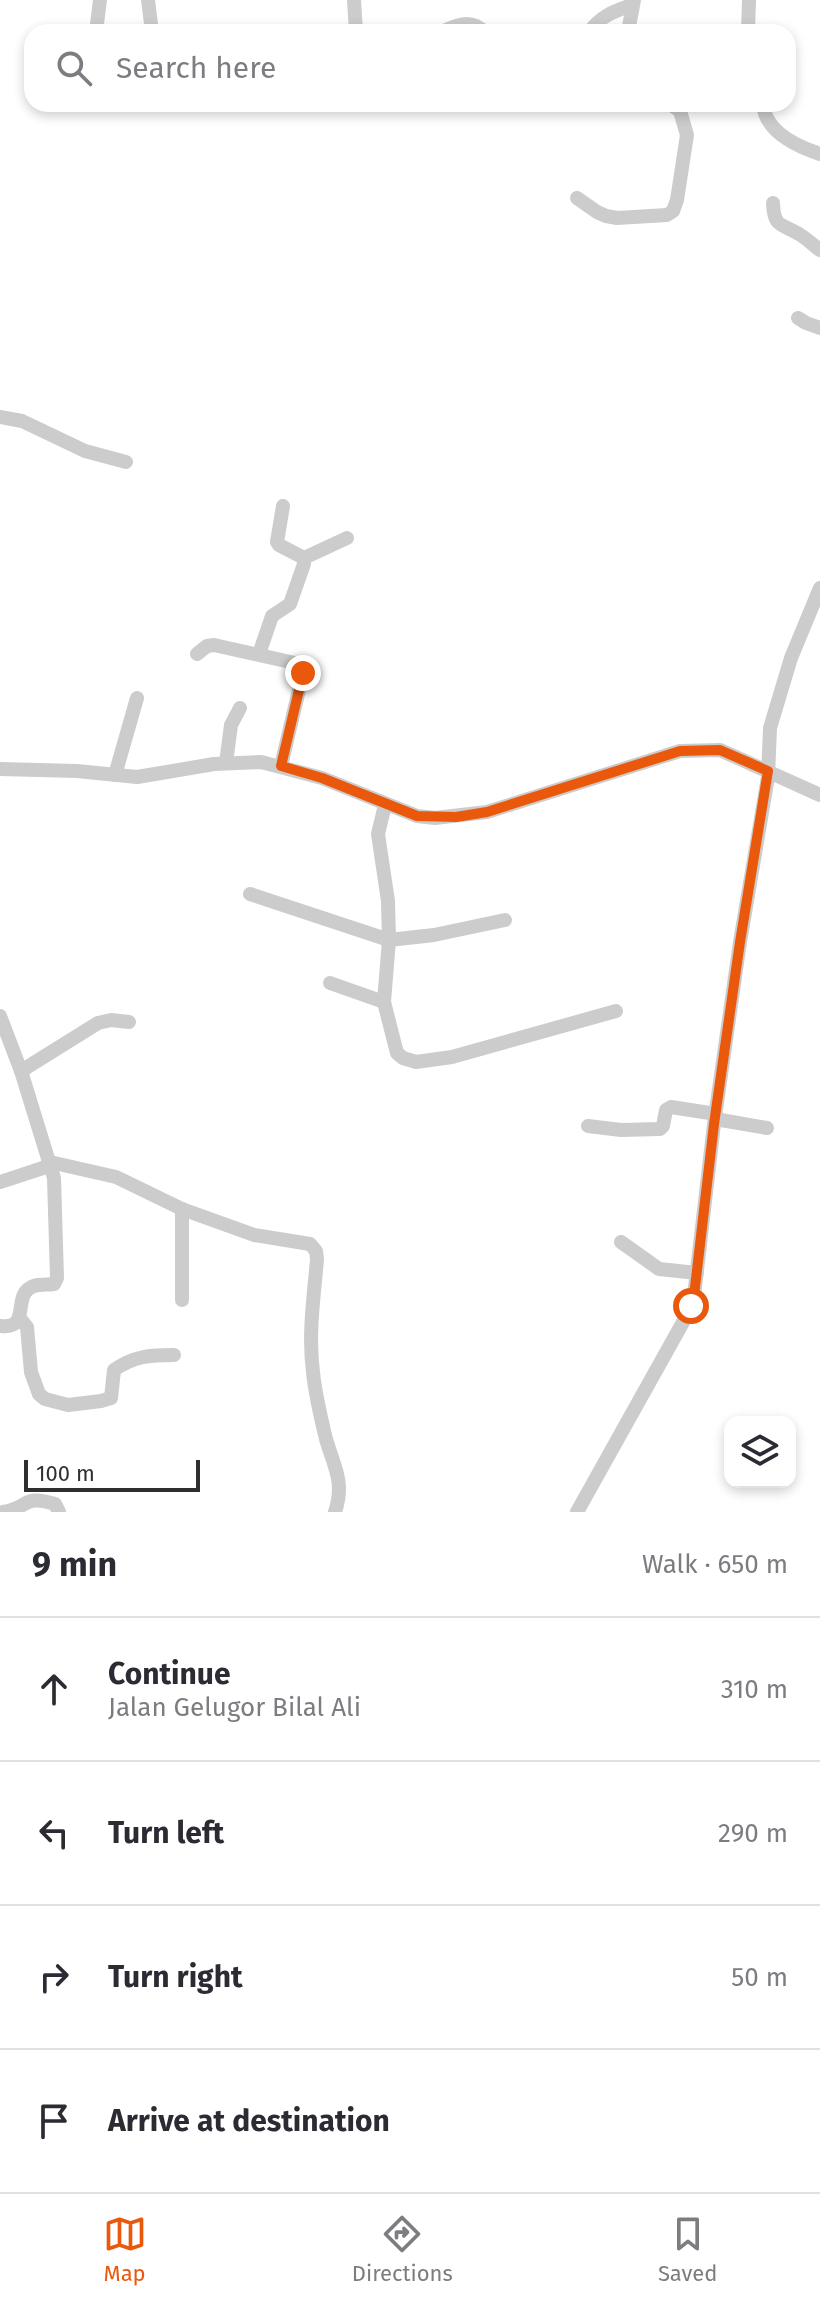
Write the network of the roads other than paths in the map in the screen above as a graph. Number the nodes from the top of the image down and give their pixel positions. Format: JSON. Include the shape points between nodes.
{"nodes":[{"id":1,"x":100,"y":0,"type":"edge"},
{"id":2,"x":148,"y":0,"type":"edge"},
{"id":3,"x":354,"y":0,"type":"edge"},
{"id":4,"x":749,"y":0,"type":"edge"},
{"id":5,"x":633,"y":2,"type":"edge"},
{"id":6,"x":97,"y":24,"type":"edge"},
{"id":7,"x":151,"y":24,"type":"edge"},
{"id":8,"x":356,"y":24,"type":"edge"},
{"id":9,"x":596,"y":24,"type":"edge"},
{"id":10,"x":629,"y":24,"type":"edge"},
{"id":11,"x":748,"y":24,"type":"edge"},
{"id":12,"x":680,"y":112,"type":"edge"},
{"id":13,"x":764,"y":112,"type":"edge"},
{"id":14,"x":820,"y":154,"type":"edge"},
{"id":15,"x":577,"y":198,"type":"dead end"},
{"id":16,"x":773,"y":203,"type":"dead end"},
{"id":17,"x":820,"y":250,"type":"edge"},
{"id":18,"x":798,"y":318,"type":"dead end"},
{"id":19,"x":820,"y":328,"type":"edge"},
{"id":20,"x":0,"y":417,"type":"edge"},
{"id":21,"x":126,"y":462,"type":"dead end"},
{"id":22,"x":283,"y":506,"type":"dead end"},
{"id":23,"x":347,"y":538,"type":"dead end"},
{"id":24,"x":304,"y":558,"type":"junction"},
{"id":25,"x":820,"y":588,"type":"edge"},
{"id":26,"x":197,"y":654,"type":"dead end"},
{"id":27,"x":259,"y":654,"type":"junction"},
{"id":28,"x":137,"y":698,"type":"dead end"},
{"id":29,"x":240,"y":708,"type":"dead end"},
{"id":30,"x":226,"y":763,"type":"junction"},
{"id":31,"x":281,"y":766,"type":"junction"},
{"id":32,"x":0,"y":769,"type":"edge"},
{"id":33,"x":765,"y":770,"type":"junction"},
{"id":34,"x":115,"y":775,"type":"junction"},
{"id":35,"x":820,"y":795,"type":"edge"},
{"id":36,"x":385,"y":805,"type":"junction"},
{"id":37,"x":250,"y":894,"type":"dead end"},
{"id":38,"x":505,"y":920,"type":"dead end"},
{"id":39,"x":389,"y":940,"type":"junction"},
{"id":40,"x":330,"y":983,"type":"dead end"},
{"id":41,"x":384,"y":1002,"type":"junction"},
{"id":42,"x":616,"y":1011,"type":"dead end"},
{"id":43,"x":0,"y":1016,"type":"edge"},
{"id":44,"x":129,"y":1022,"type":"dead end"},
{"id":45,"x":21,"y":1071,"type":"junction"},
{"id":46,"x":715,"y":1116,"type":"junction"},
{"id":47,"x":588,"y":1126,"type":"dead end"},
{"id":48,"x":767,"y":1128,"type":"dead end"},
{"id":49,"x":51,"y":1164,"type":"junction"},
{"id":50,"x":0,"y":1182,"type":"edge"},
{"id":51,"x":182,"y":1209,"type":"junction"},
{"id":52,"x":621,"y":1242,"type":"dead end"},
{"id":53,"x":695,"y":1273,"type":"junction"},
{"id":54,"x":182,"y":1300,"type":"dead end"},
{"id":55,"x":19,"y":1317,"type":"junction"},
{"id":56,"x":0,"y":1326,"type":"edge"},
{"id":57,"x":174,"y":1355,"type":"dead end"},
{"id":58,"x":3,"y":1512,"type":"edge"},
{"id":59,"x":59,"y":1512,"type":"edge"},
{"id":60,"x":335,"y":1512,"type":"edge"},
{"id":61,"x":577,"y":1512,"type":"edge"}],
"edges":[{"from":1,"to":6,"type":"street"},
{"from":2,"to":7,"type":"street"},
{"from":3,"to":8,"type":"street"},
{"from":4,"to":11,"type":"street"},
{"from":5,"to":9,"type":"street"},
{"from":5,"to":10,"type":"street"},
{"from":12,"to":15,"type":"street","via":[[687,135],[673,211],[617,218]]},
{"from":13,"to":14,"type":"street","via":[[795,145]]},
{"from":16,"to":17,"type":"street","via":[[776,222]]},
{"from":18,"to":19,"type":"street"},
{"from":20,"to":21,"type":"street"},
{"from":22,"to":24,"type":"street","via":[[277,542]]},
{"from":23,"to":24,"type":"street"},
{"from":24,"to":27,"type":"street","via":[[290,604],[272,616]]},
{"from":25,"to":33,"type":"street","via":[[773,717]]},
{"from":26,"to":27,"type":"street","via":[[214,645]]},
{"from":27,"to":31,"type":"street","via":[[295,663],[303,673]]},
{"from":28,"to":34,"type":"street"},
{"from":29,"to":30,"type":"street","via":[[231,725]]},
{"from":30,"to":31,"type":"street"},
{"from":30,"to":34,"type":"street","via":[[149,777]]},
{"from":31,"to":36,"type":"street"},
{"from":32,"to":34,"type":"street"},
{"from":33,"to":35,"type":"street"},
{"from":33,"to":36,"type":"street","via":[[720,750],[680,751],[512,805],[456,817],[417,816]]},
{"from":33,"to":46,"type":"street"},
{"from":36,"to":39,"type":"street","via":[[378,842],[388,890]]},
{"from":37,"to":39,"type":"street"},
{"from":38,"to":39,"type":"street"},
{"from":39,"to":41,"type":"street"},
{"from":40,"to":41,"type":"street"},
{"from":41,"to":42,"type":"street","via":[[397,1053],[416,1062],[467,1054]]},
{"from":43,"to":45,"type":"street"},
{"from":44,"to":45,"type":"street","via":[[98,1023]]},
{"from":45,"to":49,"type":"street"},
{"from":46,"to":47,"type":"street","via":[[673,1108],[666,1110],[660,1129]]},
{"from":46,"to":48,"type":"street"},
{"from":46,"to":53,"type":"street"},
{"from":49,"to":50,"type":"street"},
{"from":49,"to":51,"type":"street","via":[[116,1177]]},
{"from":49,"to":55,"type":"street","via":[[57,1278],[54,1284],[29,1289]]},
{"from":51,"to":54,"type":"street"},
{"from":51,"to":60,"type":"street","via":[[254,1235],[310,1244],[316,1251],[310,1342],[326,1441],[339,1477]]},
{"from":52,"to":53,"type":"street","via":[[659,1269]]},
{"from":53,"to":61,"type":"street","via":[[687,1315]]},
{"from":55,"to":56,"type":"street","via":[[12,1326]]},
{"from":55,"to":57,"type":"street","via":[[27,1327],[39,1394],[68,1405],[111,1398],[114,1370],[131,1359]]},
{"from":58,"to":59,"type":"street","via":[[36,1499],[55,1504]]}]}
